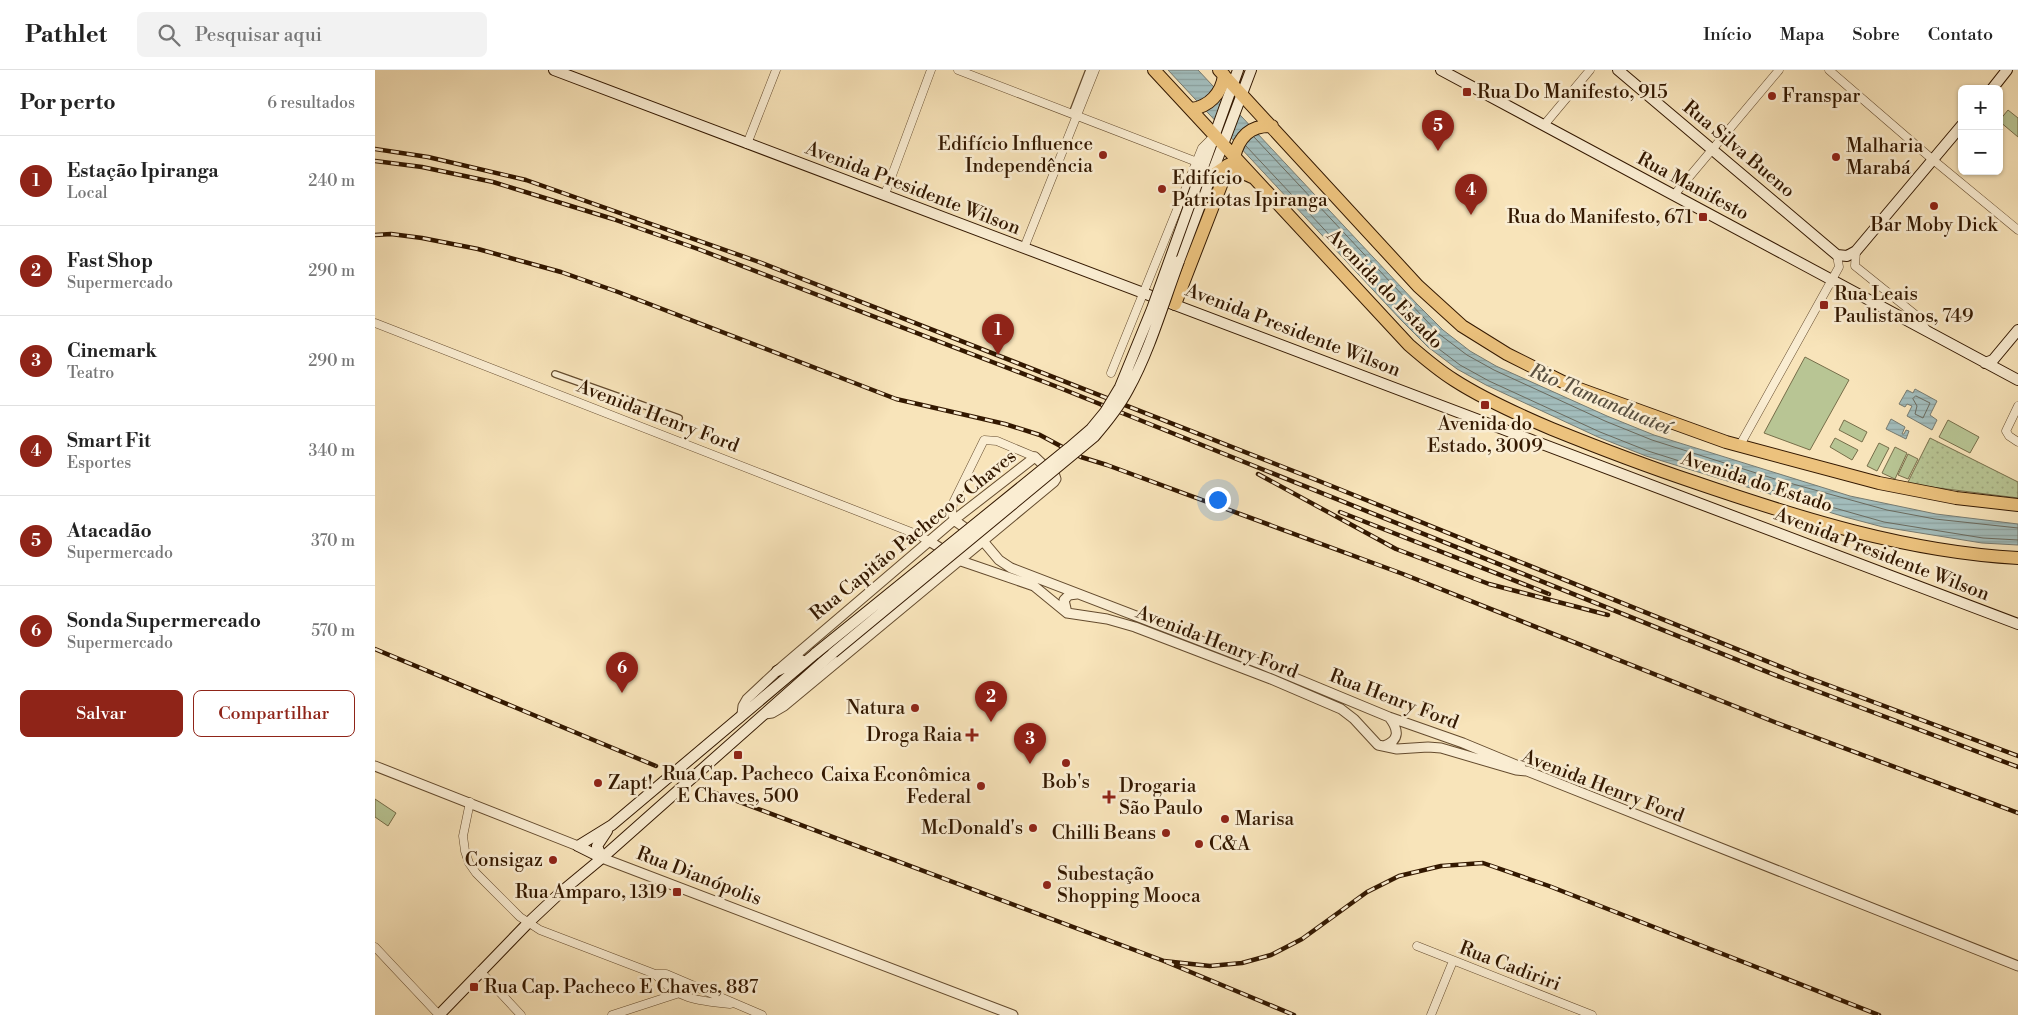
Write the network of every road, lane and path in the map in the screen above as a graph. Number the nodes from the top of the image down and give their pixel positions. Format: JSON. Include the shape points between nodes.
{"nodes":[{"id":1,"x":554,"y":70,"type":"edge"},
{"id":2,"x":776,"y":70,"type":"edge"},
{"id":3,"x":931,"y":70,"type":"edge"},
{"id":4,"x":958,"y":70,"type":"edge"},
{"id":5,"x":1089,"y":70,"type":"edge"},
{"id":6,"x":1095,"y":70,"type":"edge"},
{"id":7,"x":1154,"y":70,"type":"edge"},
{"id":8,"x":1238,"y":70,"type":"edge"},
{"id":9,"x":1251,"y":70,"type":"edge"},
{"id":10,"x":1441,"y":70,"type":"edge"},
{"id":11,"x":1590,"y":70,"type":"edge"},
{"id":12,"x":1617,"y":70,"type":"edge"},
{"id":13,"x":1779,"y":70,"type":"edge"},
{"id":14,"x":1829,"y":70,"type":"edge"},
{"id":15,"x":2007,"y":70,"type":"edge"},
{"id":16,"x":572,"y":73,"type":"edge"},
{"id":17,"x":1222,"y":73,"type":"edge"},
{"id":18,"x":1233,"y":85,"type":"junction"},
{"id":19,"x":1995,"y":85,"type":"edge"},
{"id":20,"x":1242,"y":95,"type":"junction"},
{"id":21,"x":1191,"y":109,"type":"junction"},
{"id":22,"x":1075,"y":115,"type":"junction"},
{"id":23,"x":1544,"y":125,"type":"junction"},
{"id":24,"x":1271,"y":126,"type":"junction"},
{"id":25,"x":1958,"y":130,"type":"edge"},
{"id":26,"x":1218,"y":140,"type":"junction"},
{"id":27,"x":747,"y":144,"type":"junction"},
{"id":28,"x":1712,"y":150,"type":"junction"},
{"id":29,"x":1236,"y":159,"type":"junction"},
{"id":30,"x":1932,"y":160,"type":"junction"},
{"id":31,"x":1204,"y":169,"type":"junction"},
{"id":32,"x":1252,"y":177,"type":"junction"},
{"id":33,"x":885,"y":194,"type":"junction"},
{"id":34,"x":1674,"y":195,"type":"junction"},
{"id":35,"x":2018,"y":230,"type":"edge"},
{"id":36,"x":1024,"y":248,"type":"junction"},
{"id":37,"x":1856,"y":251,"type":"junction"},
{"id":38,"x":1837,"y":255,"type":"junction"},
{"id":39,"x":1831,"y":280,"type":"junction"},
{"id":40,"x":1145,"y":292,"type":"junction"},
{"id":41,"x":1175,"y":304,"type":"junction"},
{"id":42,"x":375,"y":323,"type":"edge"},
{"id":43,"x":2018,"y":330,"type":"edge"},
{"id":44,"x":1928,"y":332,"type":"junction"},
{"id":45,"x":1990,"y":361,"type":"junction"},
{"id":46,"x":1111,"y":373,"type":"dead end"},
{"id":47,"x":555,"y":374,"type":"dead end"},
{"id":48,"x":2018,"y":380,"type":"edge"},
{"id":49,"x":2018,"y":406,"type":"edge"},
{"id":50,"x":679,"y":418,"type":"dead end"},
{"id":51,"x":2018,"y":442,"type":"edge"},
{"id":52,"x":1740,"y":446,"type":"junction"},
{"id":53,"x":1035,"y":457,"type":"junction"},
{"id":54,"x":2018,"y":505,"type":"edge"},
{"id":55,"x":954,"y":520,"type":"junction"},
{"id":56,"x":929,"y":541,"type":"junction"},
{"id":57,"x":983,"y":541,"type":"junction"},
{"id":58,"x":2018,"y":558,"type":"edge"},
{"id":59,"x":961,"y":561,"type":"junction"},
{"id":60,"x":1077,"y":594,"type":"junction"},
{"id":61,"x":1067,"y":613,"type":"junction"},
{"id":62,"x":2017,"y":622,"type":"edge"},
{"id":63,"x":815,"y":653,"type":"junction"},
{"id":64,"x":777,"y":671,"type":"junction"},
{"id":65,"x":763,"y":689,"type":"junction"},
{"id":66,"x":762,"y":717,"type":"junction"},
{"id":67,"x":1389,"y":717,"type":"junction"},
{"id":68,"x":1383,"y":747,"type":"junction"},
{"id":69,"x":375,"y":766,"type":"edge"},
{"id":70,"x":1527,"y":771,"type":"junction"},
{"id":71,"x":666,"y":779,"type":"junction"},
{"id":72,"x":673,"y":794,"type":"junction"},
{"id":73,"x":470,"y":802,"type":"junction"},
{"id":74,"x":612,"y":825,"type":"junction"},
{"id":75,"x":578,"y":846,"type":"junction"},
{"id":76,"x":602,"y":858,"type":"junction"},
{"id":77,"x":528,"y":922,"type":"junction"},
{"id":78,"x":1417,"y":946,"type":"dead end"},
{"id":79,"x":375,"y":947,"type":"edge"},
{"id":80,"x":1453,"y":961,"type":"junction"},
{"id":81,"x":2018,"y":966,"type":"edge"},
{"id":82,"x":480,"y":970,"type":"junction"},
{"id":83,"x":655,"y":974,"type":"junction"},
{"id":84,"x":698,"y":987,"type":"junction"},
{"id":85,"x":676,"y":993,"type":"junction"},
{"id":86,"x":734,"y":1005,"type":"junction"},
{"id":87,"x":439,"y":1015,"type":"edge"},
{"id":88,"x":521,"y":1015,"type":"edge"},
{"id":89,"x":612,"y":1015,"type":"edge"},
{"id":90,"x":762,"y":1015,"type":"edge"},
{"id":91,"x":1013,"y":1015,"type":"edge"},
{"id":92,"x":1431,"y":1015,"type":"edge"},
{"id":93,"x":1592,"y":1015,"type":"edge"}],
"edges":[{"from":1,"to":16,"type":"main road","name":"Avenida Presidente Wilson"},
{"from":2,"to":27,"type":"street"},
{"from":3,"to":33,"type":"street"},
{"from":4,"to":22,"type":"street"},
{"from":5,"to":22,"type":"street"},
{"from":6,"to":22,"type":"street"},
{"from":7,"to":21,"type":"highway","name":"Avenida do Estado"},
{"from":8,"to":18,"type":"main road"},
{"from":9,"to":20,"type":"main road"},
{"from":10,"to":23,"type":"main road","name":"Rua Manifesto"},
{"from":11,"to":23,"type":"street"},
{"from":12,"to":28,"type":"main road","name":"Rua Silva Bueno"},
{"from":13,"to":28,"type":"street"},
{"from":14,"to":30,"type":"street"},
{"from":15,"to":19,"type":"main road"},
{"from":16,"to":27,"type":"main road","name":"Avenida Presidente Wilson"},
{"from":17,"to":18,"type":"highway","name":"Avenida do Estado"},
{"from":17,"to":21,"type":"highway","via":[[1223,85],[1213,99]]},
{"from":18,"to":20,"type":"highway","name":"Avenida do Estado"},
{"from":18,"to":26,"type":"main road"},
{"from":20,"to":24,"type":"highway","name":"Avenida do Estado"},
{"from":20,"to":26,"type":"main road"},
{"from":21,"to":26,"type":"highway","name":"Avenida do Estado"},
{"from":22,"to":31,"type":"street"},
{"from":22,"to":36,"type":"street"},
{"from":23,"to":34,"type":"main road","name":"Rua Manifesto"},
{"from":24,"to":29,"type":"highway","via":[[1247,132],[1239,143]]},
{"from":24,"to":52,"type":"highway","name":"Avenida do Estado","via":[[1418,286],[1462,326],[1507,354],[1571,386]]},
{"from":25,"to":30,"type":"main road"},
{"from":26,"to":29,"type":"highway","name":"Avenida do Estado"},
{"from":26,"to":31,"type":"main road"},
{"from":27,"to":33,"type":"main road","name":"Avenida Presidente Wilson"},
{"from":28,"to":34,"type":"street"},
{"from":28,"to":38,"type":"main road","name":"Rua Silva Bueno"},
{"from":29,"to":31,"type":"highway","via":[[1228,165]]},
{"from":29,"to":32,"type":"highway","name":"Avenida do Estado"},
{"from":30,"to":35,"type":"street"},
{"from":30,"to":37,"type":"main road"},
{"from":31,"to":40,"type":"street"},
{"from":31,"to":63,"type":"main road","bridge":true,"via":[[1145,326],[1120,387],[1105,412],[1069,448]]},
{"from":31,"to":66,"type":"main road","name":"Rua Capitão Pacheco e Chaves","bridge":true,"via":[[1140,366],[1113,415],[1078,452],[833,653]]},
{"from":32,"to":41,"type":"highway","via":[[1234,173],[1223,180]]},
{"from":32,"to":58,"type":"highway","name":"Avenida do Estado","via":[[1409,345],[1453,380],[1484,399],[1599,448],[1794,515],[1922,546]]},
{"from":33,"to":36,"type":"main road","name":"Avenida Presidente Wilson"},
{"from":34,"to":39,"type":"main road","name":"Rua Manifesto"},
{"from":36,"to":40,"type":"main road","name":"Avenida Presidente Wilson"},
{"from":37,"to":38,"type":"main road","via":[[1847,256]]},
{"from":37,"to":44,"type":"street","name":"Rua Manifesto","via":[[1854,263],[1857,268],[1917,316]]},
{"from":38,"to":39,"type":"street","via":[[1839,268]]},
{"from":39,"to":44,"type":"main road","name":"Rua Manifesto"},
{"from":39,"to":52,"type":"street"},
{"from":40,"to":41,"type":"main road","name":"Avenida Presidente Wilson"},
{"from":40,"to":46,"type":"street"},
{"from":41,"to":62,"type":"main road","name":"Avenida Presidente Wilson"},
{"from":42,"to":56,"type":"street","name":"Avenida Henry Ford"},
{"from":43,"to":45,"type":"main road"},
{"from":44,"to":45,"type":"main road","name":"Rua Manifesto"},
{"from":45,"to":48,"type":"main road"},
{"from":47,"to":50,"type":"street"},
{"from":49,"to":51,"type":"street","via":[[2006,431]]},
{"from":52,"to":54,"type":"highway","name":"Avenida do Estado","via":[[1879,483],[1956,498]]},
{"from":53,"to":55,"type":"street","name":"Rua Capitão Pacheco e Chaves"},
{"from":53,"to":55,"type":"street","via":[[997,441],[984,440],[953,503]]},
{"from":53,"to":57,"type":"street","name":"Rua Capitão Pacheco e Chaves","via":[[1056,480]]},
{"from":55,"to":56,"type":"street","name":"Rua Capitão Pacheco e Chaves"},
{"from":55,"to":57,"type":"street","name":"Rua Henry Ford"},
{"from":56,"to":59,"type":"street"},
{"from":56,"to":64,"type":"street","name":"Rua Capitão Pacheco e Chaves"},
{"from":57,"to":59,"type":"street","name":"Rua Capitão Pacheco e Chaves"},
{"from":57,"to":60,"type":"street","name":"Rua Henry Ford","via":[[1003,564]]},
{"from":59,"to":61,"type":"street","name":"Avenida Henry Ford","via":[[1030,584]]},
{"from":59,"to":66,"type":"street","name":"Rua Capitão Pacheco e Chaves","via":[[784,706]]},
{"from":60,"to":61,"type":"street","via":[[1064,600]]},
{"from":60,"to":67,"type":"street","name":"Rua Henry Ford"},
{"from":61,"to":68,"type":"street","name":"Avenida Henry Ford","via":[[1135,627],[1304,692],[1348,714]]},
{"from":63,"to":64,"type":"main road"},
{"from":63,"to":65,"type":"main road","name":"Rua Capitão Pacheco e Chaves"},
{"from":64,"to":65,"type":"street","name":"Rua Capitão Pacheco e Chaves"},
{"from":65,"to":66,"type":"main road","via":[[769,697]]},
{"from":65,"to":71,"type":"main road","name":"Rua Capitão Pacheco e Chaves","via":[[742,714]]},
{"from":66,"to":72,"type":"main road","name":"Rua Capitão Pacheco e Chaves"},
{"from":67,"to":68,"type":"street","via":[[1396,725],[1397,733],[1395,740]]},
{"from":67,"to":70,"type":"street","name":"Rua Henry Ford","via":[[1463,743]]},
{"from":68,"to":70,"type":"street","name":"Avenida Henry Ford","via":[[1441,748]]},
{"from":69,"to":73,"type":"street","name":"Rua Dianópolis"},
{"from":70,"to":81,"type":"street","name":"Avenida Henry Ford"},
{"from":71,"to":72,"type":"main road","via":[[667,788]]},
{"from":71,"to":74,"type":"main road","name":"Rua Capitão Pacheco e Chaves"},
{"from":72,"to":76,"type":"main road","name":"Rua Capitão Pacheco e Chaves"},
{"from":73,"to":75,"type":"street","name":"Rua Dianópolis"},
{"from":73,"to":77,"type":"street","via":[[463,836],[469,863],[503,901]]},
{"from":74,"to":75,"type":"main road","name":"Rua Capitão Pacheco e Chaves"},
{"from":74,"to":76,"type":"main road","via":[[598,843]]},
{"from":75,"to":76,"type":"main road","name":"Rua Dianópolis"},
{"from":76,"to":77,"type":"main road","name":"Rua Capitão Pacheco e Chaves"},
{"from":76,"to":91,"type":"street","name":"Rua Dianópolis"},
{"from":77,"to":82,"type":"main road","name":"Rua Capitão Pacheco e Chaves"},
{"from":77,"to":83,"type":"street","via":[[540,930]]},
{"from":78,"to":80,"type":"street","name":"Rua Cadiriri"},
{"from":79,"to":87,"type":"street"},
{"from":80,"to":92,"type":"street"},
{"from":80,"to":93,"type":"street","name":"Rua Cadiriri"},
{"from":82,"to":87,"type":"main road","name":"Rua Capitão Pacheco e Chaves"},
{"from":82,"to":88,"type":"street"},
{"from":83,"to":84,"type":"street","via":[[666,974]]},
{"from":83,"to":85,"type":"street"},
{"from":84,"to":85,"type":"street"},
{"from":84,"to":86,"type":"street"},
{"from":85,"to":86,"type":"street","via":[[692,1000]]},
{"from":85,"to":89,"type":"street"},
{"from":86,"to":90,"type":"street"}]}
